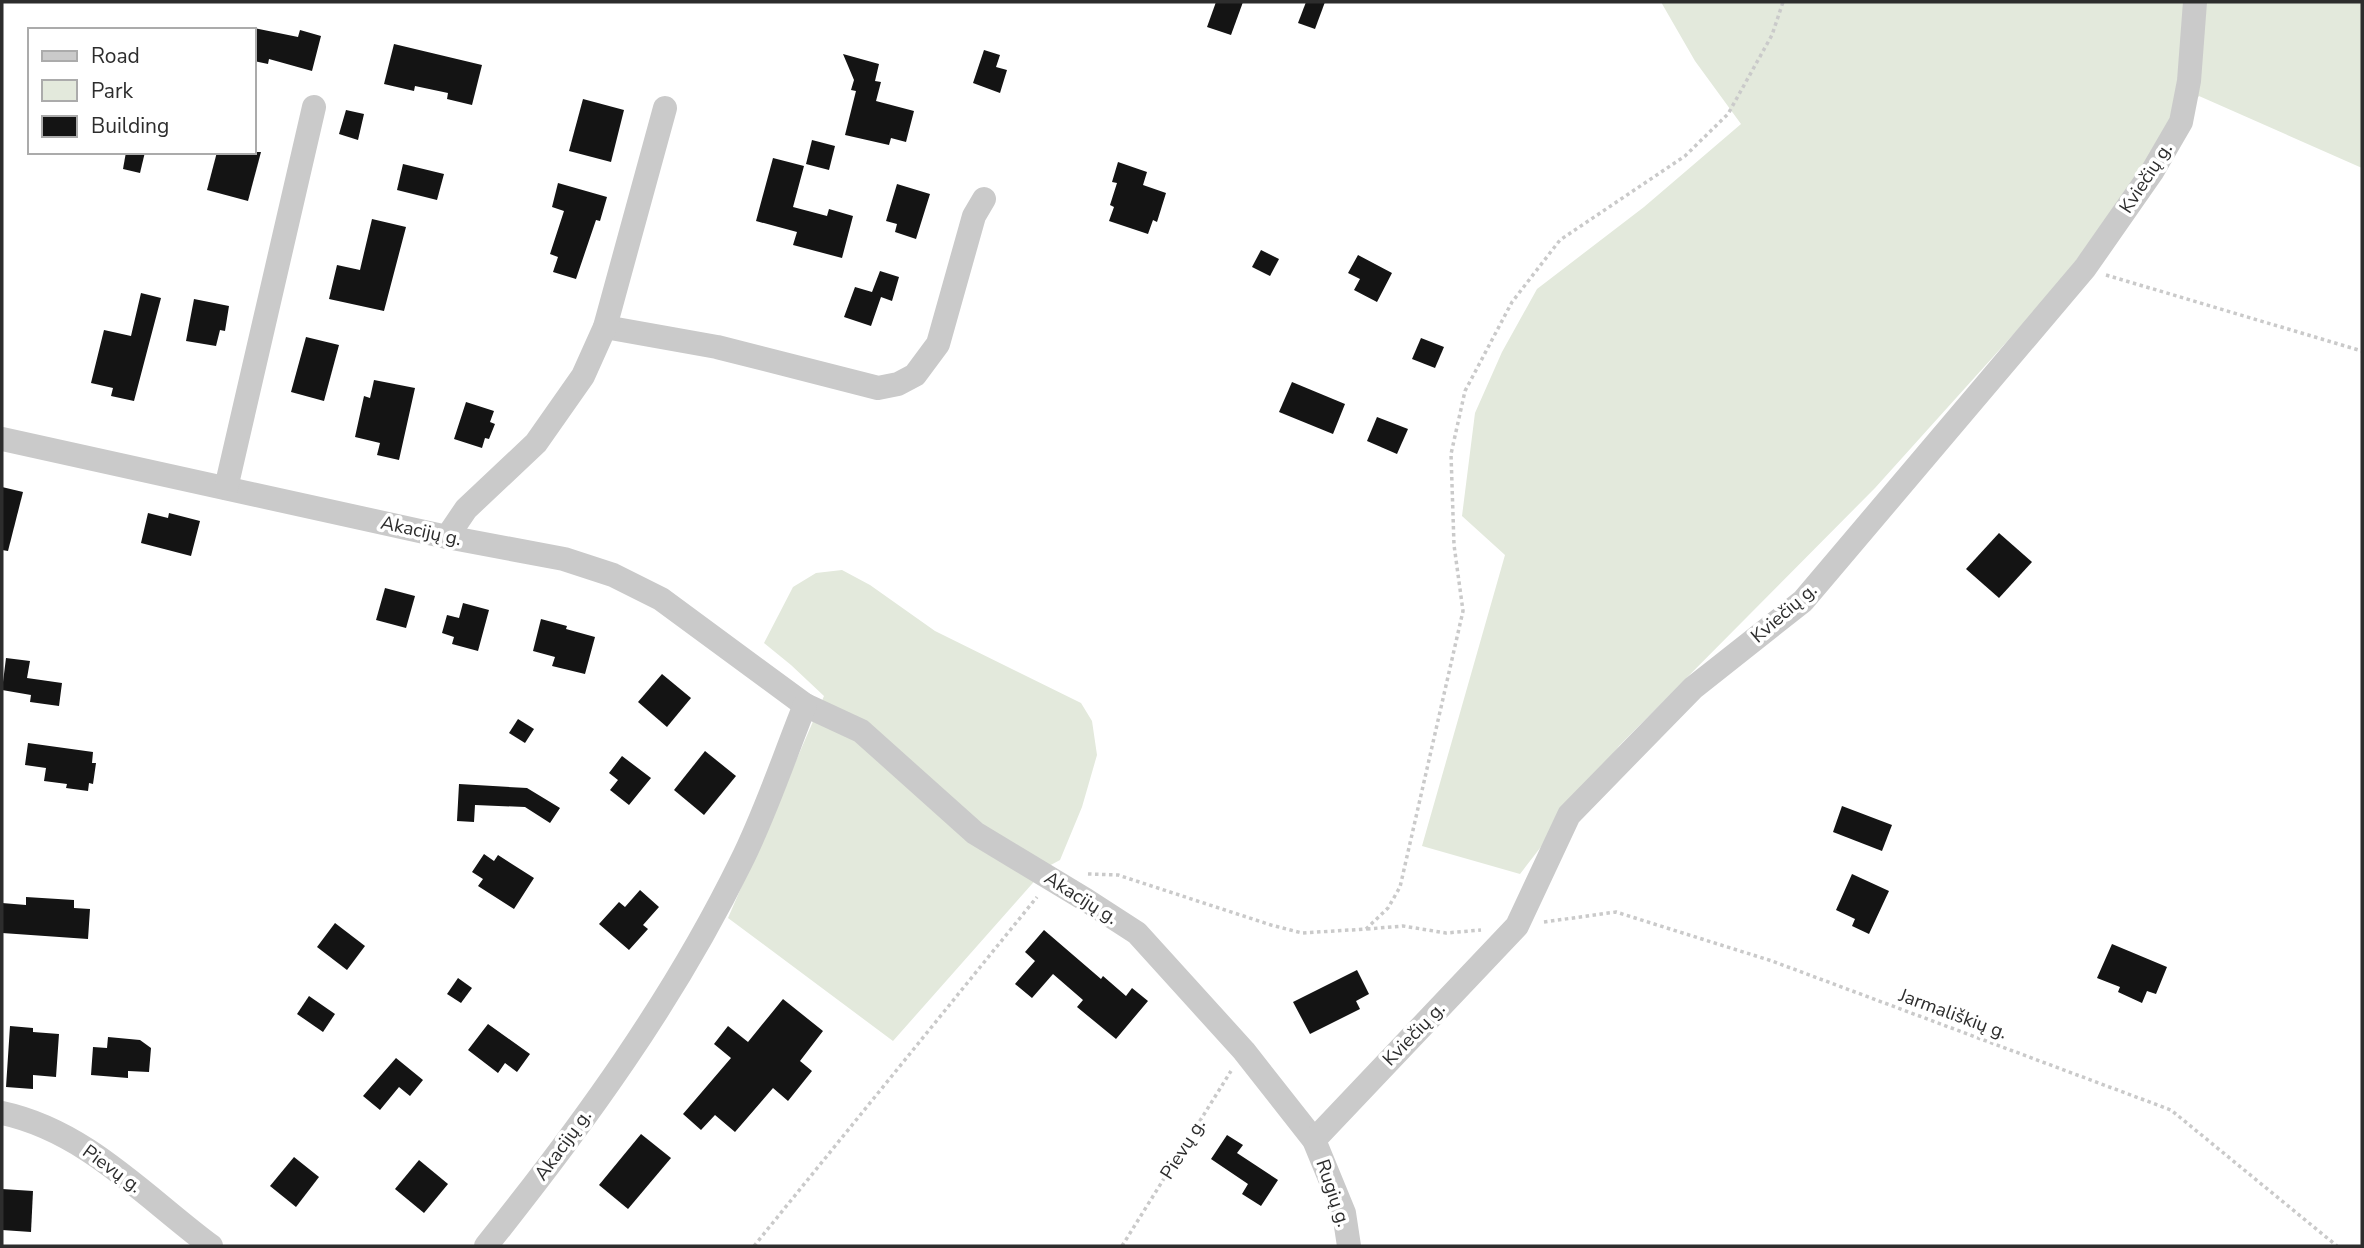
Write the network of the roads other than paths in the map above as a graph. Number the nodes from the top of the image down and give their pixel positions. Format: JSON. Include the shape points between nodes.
{"nodes":[{"id":1,"x":2195,"y":2,"type":"edge"},
{"id":2,"x":314,"y":107,"type":"dead end"},
{"id":3,"x":665,"y":108,"type":"dead end"},
{"id":4,"x":984,"y":199,"type":"dead end"},
{"id":5,"x":604,"y":327,"type":"junction"},
{"id":6,"x":2,"y":439,"type":"edge"},
{"id":7,"x":226,"y":488,"type":"junction"},
{"id":8,"x":447,"y":537,"type":"junction"},
{"id":9,"x":805,"y":705,"type":"junction"},
{"id":10,"x":2,"y":1114,"type":"edge"},
{"id":11,"x":1314,"y":1140,"type":"junction"},
{"id":12,"x":211,"y":1246,"type":"edge"},
{"id":13,"x":486,"y":1246,"type":"edge"},
{"id":14,"x":1349,"y":1246,"type":"edge"}],
"edges":[{"from":1,"to":11,"type":"street","name":"Kviečių g.","via":[[2181,122],[2085,268],[1803,601],[1693,688],[1569,815],[1517,926]]},
{"from":2,"to":7,"type":"street"},
{"from":3,"to":5,"type":"street"},
{"from":4,"to":5,"type":"street","via":[[974,215],[938,344],[915,375],[898,384],[878,388],[717,347]]},
{"from":5,"to":8,"type":"street","via":[[583,376],[536,443],[466,509]]},
{"from":6,"to":7,"type":"street","name":"Akacijų g."},
{"from":7,"to":8,"type":"street","name":"Akacijų g."},
{"from":8,"to":9,"type":"street","name":"Akacijų g.","via":[[564,559],[613,575],[662,599]]},
{"from":9,"to":11,"type":"street","name":"Akacijų g.","via":[[861,731],[975,833],[1137,933],[1244,1051]]},
{"from":9,"to":13,"type":"street","name":"Akacijų g.","via":[[742,861],[673,988],[634,1050]]},
{"from":10,"to":12,"type":"street","name":"Pievų g.","via":[[66,1137],[113,1166]]},
{"from":11,"to":14,"type":"street","name":"Rugių g.","via":[[1344,1213]]}]}
